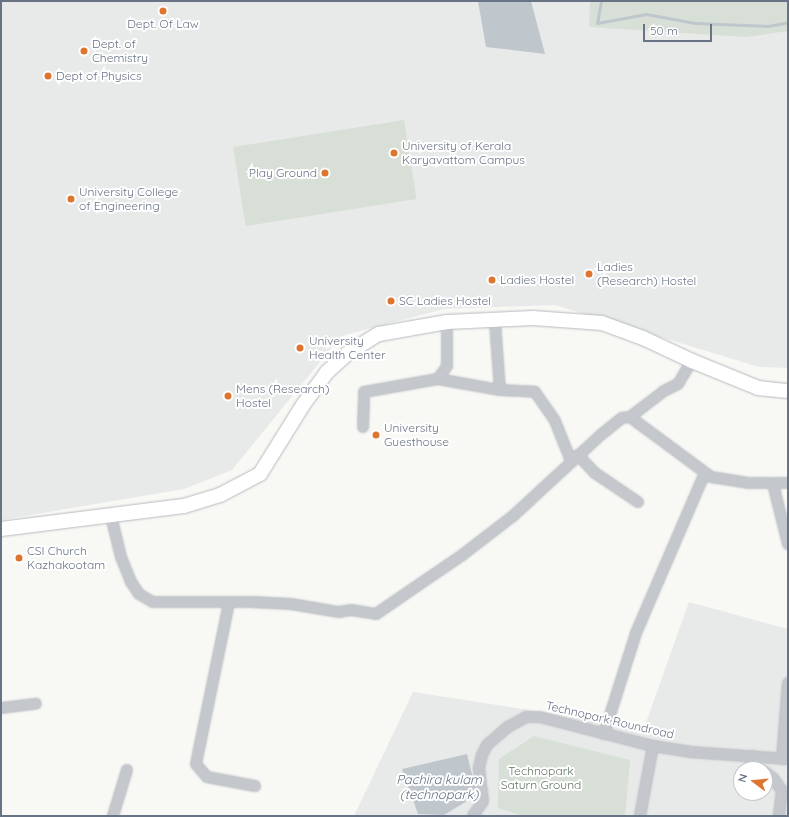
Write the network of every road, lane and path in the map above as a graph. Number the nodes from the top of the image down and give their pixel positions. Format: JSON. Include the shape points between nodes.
{"nodes":[{"id":1,"x":495,"y":320,"type":"junction"},
{"id":2,"x":447,"y":322,"type":"junction"},
{"id":3,"x":692,"y":361,"type":"junction"},
{"id":4,"x":438,"y":379,"type":"junction"},
{"id":5,"x":500,"y":390,"type":"junction"},
{"id":6,"x":788,"y":391,"type":"edge"},
{"id":7,"x":630,"y":417,"type":"junction"},
{"id":8,"x":363,"y":427,"type":"dead end"},
{"id":9,"x":575,"y":458,"type":"junction"},
{"id":10,"x":705,"y":473,"type":"junction"},
{"id":11,"x":788,"y":483,"type":"edge"},
{"id":12,"x":773,"y":484,"type":"junction"},
{"id":13,"x":638,"y":502,"type":"dead end"},
{"id":14,"x":111,"y":516,"type":"junction"},
{"id":15,"x":1,"y":529,"type":"edge"},
{"id":16,"x":788,"y":544,"type":"edge"},
{"id":17,"x":229,"y":603,"type":"junction"},
{"id":18,"x":788,"y":683,"type":"edge"},
{"id":19,"x":36,"y":704,"type":"dead end"},
{"id":20,"x":1,"y":708,"type":"edge"},
{"id":21,"x":604,"y":734,"type":"junction"},
{"id":22,"x":654,"y":746,"type":"junction"},
{"id":23,"x":753,"y":756,"type":"junction"},
{"id":24,"x":785,"y":759,"type":"edge"},
{"id":25,"x":752,"y":761,"type":"edge"},
{"id":26,"x":127,"y":770,"type":"dead end"},
{"id":27,"x":773,"y":778,"type":"edge"},
{"id":28,"x":255,"y":786,"type":"dead end"},
{"id":29,"x":113,"y":816,"type":"edge"},
{"id":30,"x":473,"y":816,"type":"edge"},
{"id":31,"x":640,"y":816,"type":"edge"},
{"id":32,"x":779,"y":816,"type":"edge"}],
"edges":[{"from":1,"to":2,"type":"main road"},
{"from":1,"to":3,"type":"main road","via":[[533,318],[602,323],[643,338]]},
{"from":1,"to":5,"type":"street"},
{"from":2,"to":4,"type":"street","via":[[447,366]]},
{"from":2,"to":14,"type":"main road","via":[[379,334],[348,353],[327,372],[303,405],[260,474],[220,495],[184,506]]},
{"from":3,"to":6,"type":"main road","via":[[758,388]]},
{"from":3,"to":7,"type":"street","via":[[678,384],[658,394]]},
{"from":4,"to":5,"type":"street"},
{"from":4,"to":8,"type":"street","via":[[364,392]]},
{"from":5,"to":9,"type":"street","via":[[535,392]]},
{"from":7,"to":9,"type":"street","via":[[622,418]]},
{"from":7,"to":10,"type":"street"},
{"from":9,"to":13,"type":"street"},
{"from":9,"to":17,"type":"street","via":[[513,516],[461,556],[376,614],[351,610],[339,612],[291,604]]},
{"from":10,"to":12,"type":"street","via":[[711,477],[747,483]]},
{"from":10,"to":21,"type":"street","via":[[636,633]]},
{"from":11,"to":12,"type":"street"},
{"from":12,"to":16,"type":"street"},
{"from":14,"to":15,"type":"main road"},
{"from":14,"to":17,"type":"street","via":[[121,557],[131,582],[144,599],[153,602]]},
{"from":17,"to":28,"type":"street","via":[[196,764],[207,777]]},
{"from":18,"to":24,"type":"street"},
{"from":19,"to":20,"type":"street"},
{"from":21,"to":22,"type":"street","name":"Technopark Roundroad"},
{"from":21,"to":30,"type":"street","name":"Technopark Roundroad","via":[[540,717],[526,717],[515,723],[487,745],[482,755],[479,768],[483,801]]},
{"from":22,"to":23,"type":"street","name":"Technopark Roundroad","via":[[712,754]]},
{"from":22,"to":31,"type":"street"},
{"from":23,"to":24,"type":"street","name":"Technopark Roundroad"},
{"from":23,"to":25,"type":"street"},
{"from":26,"to":29,"type":"street"},
{"from":27,"to":32,"type":"street","via":[[782,791]]}]}
